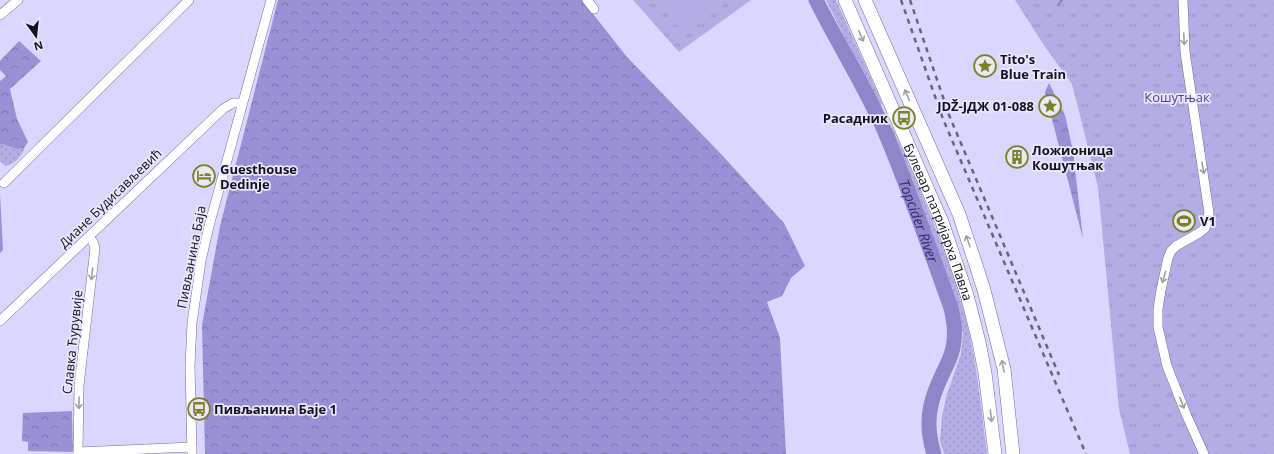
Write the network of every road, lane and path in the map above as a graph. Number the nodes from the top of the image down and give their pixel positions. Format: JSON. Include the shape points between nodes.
{"nodes":[{"id":1,"x":18,"y":0,"type":"edge"},
{"id":2,"x":189,"y":0,"type":"edge"},
{"id":3,"x":271,"y":0,"type":"edge"},
{"id":4,"x":587,"y":0,"type":"edge"},
{"id":5,"x":845,"y":0,"type":"edge"},
{"id":6,"x":865,"y":0,"type":"edge"},
{"id":7,"x":1183,"y":0,"type":"edge"},
{"id":8,"x":594,"y":10,"type":"dead end"},
{"id":9,"x":0,"y":15,"type":"edge"},
{"id":10,"x":242,"y":103,"type":"junction"},
{"id":11,"x":4,"y":183,"type":"dead end"},
{"id":12,"x":88,"y":237,"type":"junction"},
{"id":13,"x":0,"y":321,"type":"edge"},
{"id":14,"x":192,"y":451,"type":"edge"},
{"id":15,"x":78,"y":453,"type":"edge"},
{"id":16,"x":995,"y":454,"type":"edge"},
{"id":17,"x":1013,"y":454,"type":"edge"},
{"id":18,"x":1204,"y":454,"type":"edge"}],
"edges":[{"from":1,"to":9,"type":"street"},
{"from":2,"to":11,"type":"street"},
{"from":3,"to":10,"type":"street","name":"Пивљанина Баја"},
{"from":4,"to":8,"type":"street"},
{"from":5,"to":16,"type":"main road","name":"Булевар патријарха Павла","one_way":true,"via":[[942,222],[967,295],[985,373]]},
{"from":17,"to":6,"type":"main road","name":"Булевар патријарха Павла","one_way":true,"via":[[1004,369],[974,259],[959,214]]},
{"from":7,"to":18,"type":"street","one_way":true,"via":[[1185,52],[1209,213],[1205,228],[1176,246],[1168,258],[1159,300],[1158,327],[1169,371]]},
{"from":10,"to":12,"type":"street","name":"Диане Будисављевић","via":[[233,103],[223,109]]},
{"from":10,"to":14,"type":"street","name":"Пивљанина Баја","via":[[209,226],[193,314],[190,346]]},
{"from":12,"to":13,"type":"street","name":"Диане Будисављевић"},
{"from":12,"to":15,"type":"street","name":"Славка Ћурувије","one_way":true,"via":[[95,248],[79,385]]},
{"from":14,"to":15,"type":"street","name":"Славка Ћурувије"}]}
